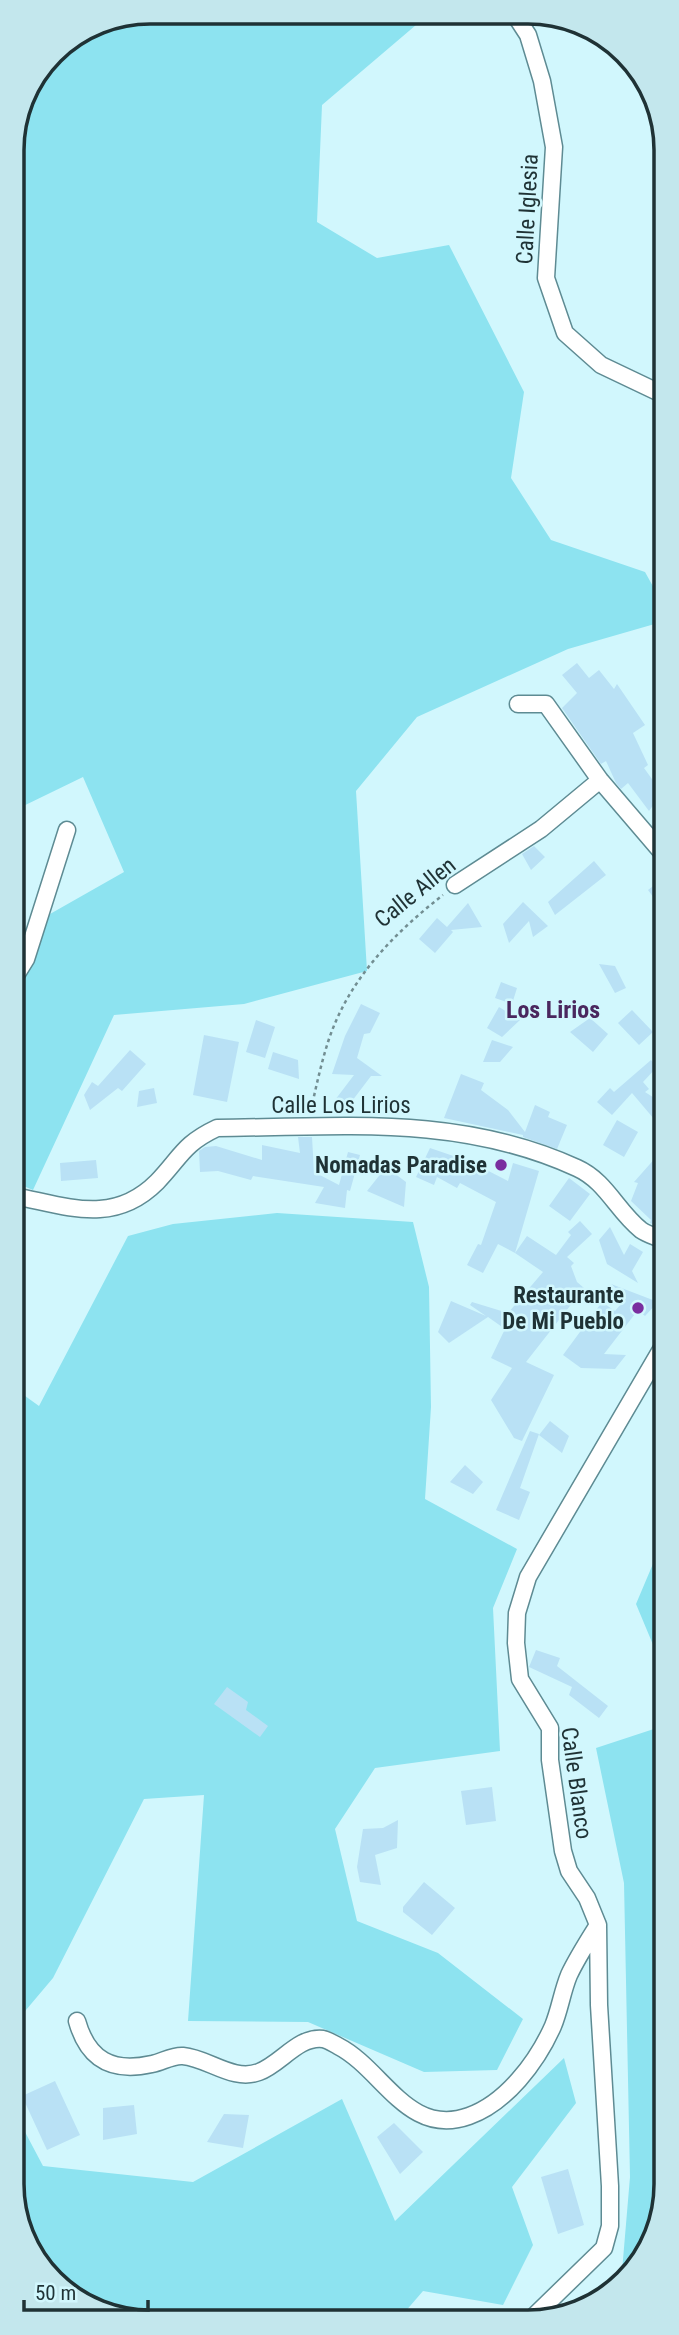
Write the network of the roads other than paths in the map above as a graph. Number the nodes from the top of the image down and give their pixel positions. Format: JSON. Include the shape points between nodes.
{"nodes":[{"id":1,"x":520,"y":24,"type":"edge"},
{"id":2,"x":654,"y":390,"type":"edge"},
{"id":3,"x":518,"y":704,"type":"dead end"},
{"id":4,"x":600,"y":780,"type":"junction"},
{"id":5,"x":68,"y":830,"type":"dead end"},
{"id":6,"x":654,"y":843,"type":"edge"},
{"id":7,"x":455,"y":885,"type":"road end"},
{"id":8,"x":25,"y":961,"type":"edge"},
{"id":9,"x":24,"y":1198,"type":"edge"},
{"id":10,"x":654,"y":1236,"type":"edge"},
{"id":11,"x":654,"y":1362,"type":"edge"},
{"id":12,"x":598,"y":1925,"type":"junction"},
{"id":13,"x":77,"y":2021,"type":"dead end"},
{"id":14,"x":541,"y":2309,"type":"edge"}],
"edges":[{"from":1,"to":2,"type":"street","name":"Calle Iglesia","via":[[542,81],[554,147],[546,278],[565,333],[601,365]]},
{"from":3,"to":4,"type":"street","via":[[546,705]]},
{"from":4,"to":6,"type":"street"},
{"from":4,"to":7,"type":"street","name":"Calle Allen","via":[[541,829]]},
{"from":5,"to":8,"type":"street"},
{"from":9,"to":10,"type":"street","name":"Calle Los Lirios","via":[[94,1212],[133,1200],[156,1182],[194,1139],[216,1128],[372,1124],[452,1131],[581,1169],[600,1182],[643,1232]]},
{"from":11,"to":12,"type":"street","name":"Calle Blanco","via":[[528,1577],[517,1613],[520,1679],[550,1728],[563,1851]]},
{"from":12,"to":13,"type":"street","via":[[569,1975],[552,2029],[524,2072],[488,2108],[447,2122],[420,2115],[397,2101],[364,2063],[324,2039],[306,2041],[258,2073],[238,2074],[180,2056],[128,2067],[97,2057],[82,2040]]},
{"from":12,"to":14,"type":"street","name":"Calle Blanco","via":[[610,2226],[604,2248]]}]}
